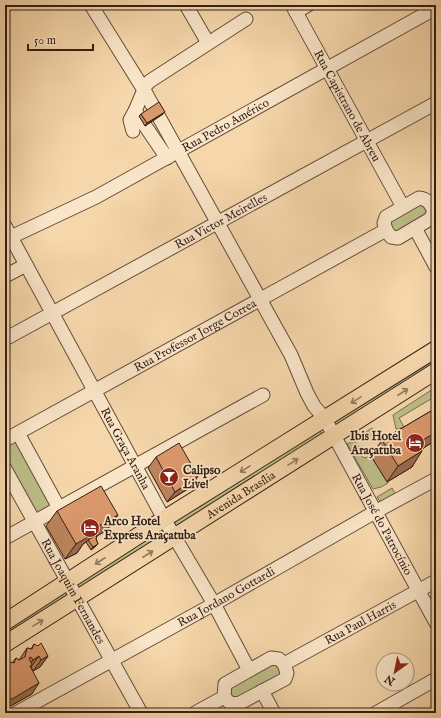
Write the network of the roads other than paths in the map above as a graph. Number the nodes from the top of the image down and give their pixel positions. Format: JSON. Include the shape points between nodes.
{"nodes":[{"id":1,"x":91,"y":5,"type":"edge"},
{"id":2,"x":186,"y":5,"type":"edge"},
{"id":3,"x":308,"y":5,"type":"edge"},
{"id":4,"x":294,"y":8,"type":"edge"},
{"id":5,"x":436,"y":8,"type":"edge"},
{"id":6,"x":246,"y":19,"type":"dead end"},
{"id":7,"x":208,"y":42,"type":"junction"},
{"id":8,"x":327,"y":69,"type":"junction"},
{"id":9,"x":144,"y":90,"type":"junction"},
{"id":10,"x":436,"y":103,"type":"edge"},
{"id":11,"x":135,"y":111,"type":"junction"},
{"id":12,"x":162,"y":124,"type":"junction"},
{"id":13,"x":133,"y":131,"type":"dead end"},
{"id":14,"x":149,"y":132,"type":"junction"},
{"id":15,"x":366,"y":141,"type":"junction"},
{"id":16,"x":172,"y":155,"type":"junction"},
{"id":17,"x":434,"y":204,"type":"edge"},
{"id":18,"x":403,"y":207,"type":"junction"},
{"id":19,"x":217,"y":223,"type":"junction"},
{"id":20,"x":415,"y":228,"type":"junction"},
{"id":21,"x":386,"y":230,"type":"junction"},
{"id":22,"x":8,"y":232,"type":"edge"},
{"id":23,"x":26,"y":265,"type":"junction"},
{"id":24,"x":436,"y":267,"type":"edge"},
{"id":25,"x":5,"y":276,"type":"edge"},
{"id":26,"x":260,"y":299,"type":"junction"},
{"id":27,"x":52,"y":313,"type":"junction"},
{"id":28,"x":5,"y":339,"type":"edge"},
{"id":29,"x":436,"y":349,"type":"edge"},
{"id":30,"x":436,"y":371,"type":"edge"},
{"id":31,"x":94,"y":391,"type":"junction"},
{"id":32,"x":262,"y":395,"type":"dead end"},
{"id":33,"x":325,"y":419,"type":"junction"},
{"id":34,"x":18,"y":433,"type":"junction"},
{"id":35,"x":334,"y":436,"type":"junction"},
{"id":36,"x":5,"y":440,"type":"edge"},
{"id":37,"x":135,"y":466,"type":"junction"},
{"id":38,"x":5,"y":469,"type":"edge"},
{"id":39,"x":436,"y":479,"type":"edge"},
{"id":40,"x":59,"y":508,"type":"junction"},
{"id":41,"x":375,"y":512,"type":"junction"},
{"id":42,"x":164,"y":519,"type":"junction"},
{"id":43,"x":34,"y":522,"type":"junction"},
{"id":44,"x":175,"y":537,"type":"junction"},
{"id":45,"x":5,"y":538,"type":"edge"},
{"id":46,"x":436,"y":581,"type":"edge"},
{"id":47,"x":68,"y":582,"type":"junction"},
{"id":48,"x":418,"y":590,"type":"junction"},
{"id":49,"x":78,"y":599,"type":"junction"},
{"id":50,"x":214,"y":604,"type":"junction"},
{"id":51,"x":5,"y":622,"type":"edge"},
{"id":52,"x":436,"y":623,"type":"edge"},
{"id":53,"x":5,"y":644,"type":"edge"},
{"id":54,"x":112,"y":660,"type":"junction"},
{"id":55,"x":284,"y":664,"type":"junction"},
{"id":56,"x":249,"y":670,"type":"junction"},
{"id":57,"x":436,"y":679,"type":"edge"},
{"id":58,"x":262,"y":691,"type":"junction"},
{"id":59,"x":224,"y":696,"type":"junction"},
{"id":60,"x":16,"y":713,"type":"edge"},
{"id":61,"x":141,"y":713,"type":"edge"},
{"id":62,"x":195,"y":713,"type":"edge"},
{"id":63,"x":274,"y":713,"type":"edge"},
{"id":64,"x":376,"y":713,"type":"edge"}],
"edges":[{"from":1,"to":9,"type":"street"},
{"from":2,"to":7,"type":"street"},
{"from":3,"to":4,"type":"street"},
{"from":4,"to":8,"type":"street","name":"Rua Capistrano de Abreu"},
{"from":5,"to":8,"type":"street","name":"Rua Pedro Américo"},
{"from":6,"to":7,"type":"street"},
{"from":7,"to":9,"type":"street","via":[[153,77]]},
{"from":8,"to":15,"type":"street","name":"Rua Capistrano de Abreu"},
{"from":8,"to":16,"type":"street","name":"Rua Pedro Américo"},
{"from":9,"to":11,"type":"street"},
{"from":9,"to":12,"type":"street"},
{"from":10,"to":15,"type":"street","name":"Rua Victor Meirelles"},
{"from":11,"to":13,"type":"street","via":[[130,120]]},
{"from":11,"to":14,"type":"street"},
{"from":12,"to":14,"type":"street"},
{"from":12,"to":16,"type":"street"},
{"from":14,"to":16,"type":"street"},
{"from":15,"to":18,"type":"street","name":"Rua Capistrano de Abreu"},
{"from":15,"to":19,"type":"street","name":"Rua Victor Meirelles"},
{"from":16,"to":19,"type":"street"},
{"from":16,"to":22,"type":"street","name":"Rua Pedro Américo","via":[[96,197]]},
{"from":17,"to":18,"type":"street","via":[[419,198]]},
{"from":17,"to":20,"type":"street","via":[[430,220]]},
{"from":18,"to":21,"type":"street","via":[[386,217]]},
{"from":19,"to":26,"type":"street","name":"Rua José do Patrocínio"},
{"from":19,"to":27,"type":"street","name":"Rua Victor Meirelles"},
{"from":20,"to":21,"type":"street","via":[[398,238],[391,237]]},
{"from":20,"to":24,"type":"street"},
{"from":21,"to":26,"type":"street","name":"Rua Professor Jorge Correa"},
{"from":22,"to":23,"type":"street","name":"Rua Graça Aranha"},
{"from":23,"to":25,"type":"street"},
{"from":23,"to":27,"type":"street","name":"Rua Graça Aranha"},
{"from":26,"to":31,"type":"street","name":"Rua Professor Jorge Correa"},
{"from":26,"to":33,"type":"street","name":"Rua José do Patrocínio","via":[[296,364],[314,406]]},
{"from":27,"to":28,"type":"street","name":"Rua Victor Meirelles"},
{"from":27,"to":31,"type":"street","name":"Rua Graça Aranha"},
{"from":29,"to":33,"type":"main road","name":"Avenida Brasília","one_way":true},
{"from":35,"to":30,"type":"main road","name":"Avenida Brasília","one_way":true},
{"from":31,"to":34,"type":"street","name":"Rua Professor Jorge Correa"},
{"from":31,"to":37,"type":"street","name":"Rua Graça Aranha"},
{"from":32,"to":37,"type":"street"},
{"from":33,"to":35,"type":"street","name":"Rua José do Patrocínio"},
{"from":33,"to":42,"type":"main road","name":"Avenida Brasília","one_way":true},
{"from":34,"to":36,"type":"street","name":"Rua Professor Jorge Correa"},
{"from":34,"to":40,"type":"street"},
{"from":35,"to":41,"type":"street","name":"Rua José do Patrocínio"},
{"from":44,"to":35,"type":"main road","name":"Avenida Brasília","one_way":true},
{"from":37,"to":40,"type":"street"},
{"from":37,"to":42,"type":"street","name":"Rua Graça Aranha"},
{"from":38,"to":43,"type":"street","name":"Rua Joaquim Fernandes"},
{"from":39,"to":41,"type":"street","name":"Rua Jordano Gottardi"},
{"from":40,"to":43,"type":"street"},
{"from":41,"to":48,"type":"street","name":"Rua José do Patrocínio"},
{"from":41,"to":50,"type":"street","name":"Rua Jordano Gottardi"},
{"from":42,"to":44,"type":"street","name":"Rua Graça Aranha"},
{"from":42,"to":47,"type":"main road","name":"Avenida Brasília","one_way":true},
{"from":43,"to":45,"type":"street"},
{"from":43,"to":47,"type":"street","name":"Rua Joaquim Fernandes"},
{"from":49,"to":44,"type":"main road","name":"Avenida Brasília","one_way":true},
{"from":44,"to":50,"type":"street","name":"Rua Graça Aranha"},
{"from":46,"to":48,"type":"street","name":"Rua Paul Harris"},
{"from":47,"to":49,"type":"street","name":"Rua Joaquim Fernandes"},
{"from":47,"to":51,"type":"main road","name":"Avenida Brasília"},
{"from":48,"to":52,"type":"street","name":"Rua José do Patrocínio"},
{"from":48,"to":55,"type":"street","name":"Rua Paul Harris"},
{"from":53,"to":49,"type":"main road","name":"Avenida Brasília","one_way":true},
{"from":49,"to":54,"type":"street","name":"Rua Joaquim Fernandes"},
{"from":50,"to":54,"type":"street","name":"Rua Jordano Gottardi"},
{"from":50,"to":56,"type":"street","name":"Rua Graça Aranha"},
{"from":54,"to":60,"type":"street","name":"Rua Jordano Gottardi"},
{"from":54,"to":61,"type":"street","name":"Rua Joaquim Fernandes"},
{"from":55,"to":56,"type":"street","via":[[279,659],[272,658]]},
{"from":55,"to":58,"type":"street","via":[[287,673],[285,679]]},
{"from":56,"to":59,"type":"street","via":[[225,684]]},
{"from":57,"to":64,"type":"street"},
{"from":58,"to":59,"type":"street","via":[[238,704],[230,703]]},
{"from":58,"to":63,"type":"street"},
{"from":59,"to":62,"type":"street"}]}
